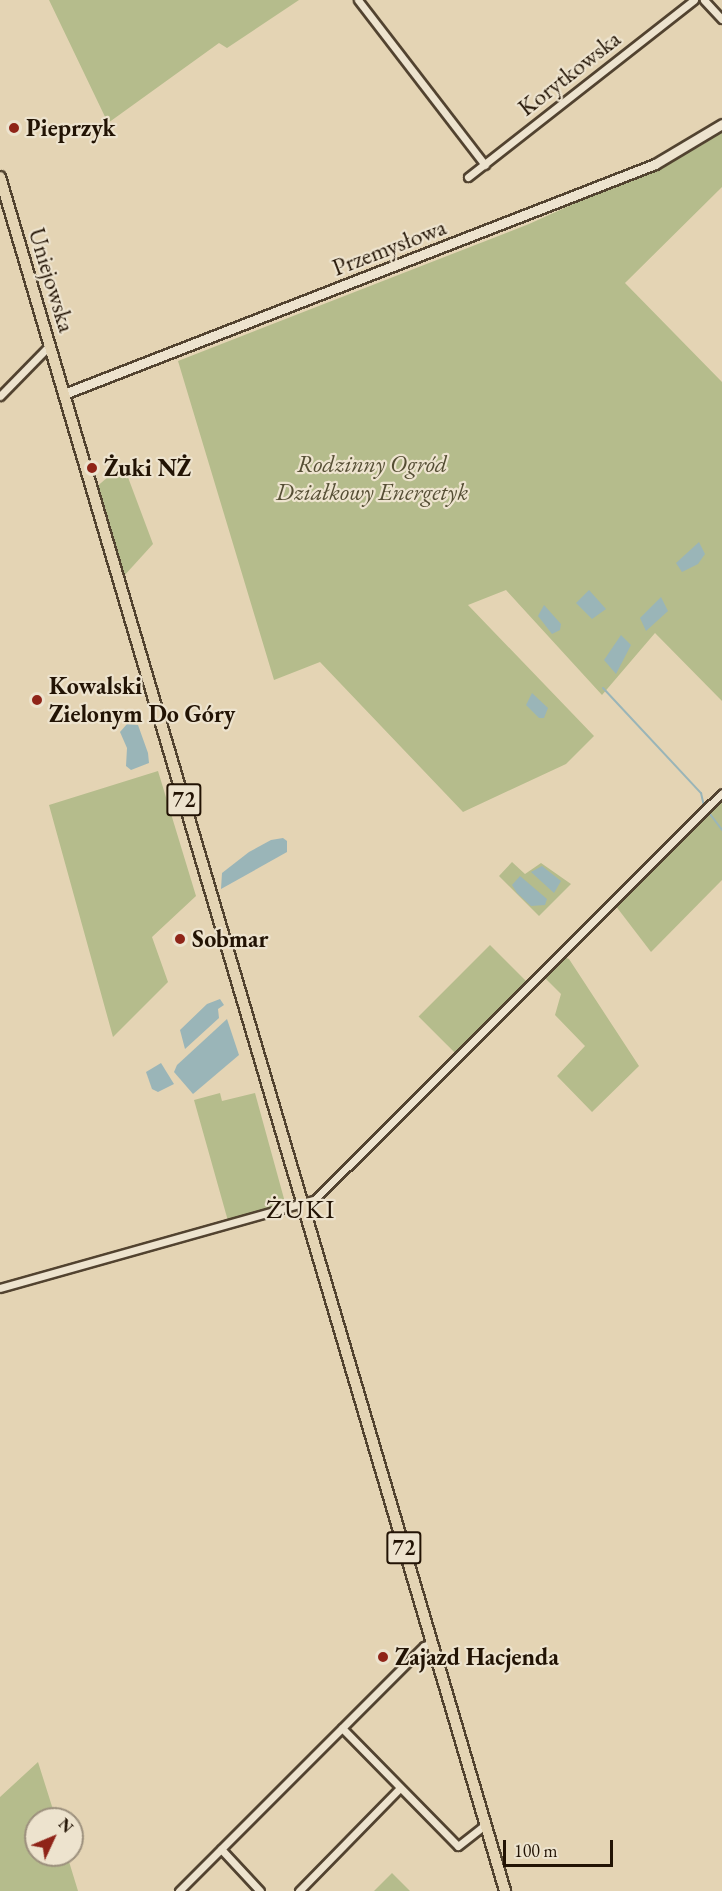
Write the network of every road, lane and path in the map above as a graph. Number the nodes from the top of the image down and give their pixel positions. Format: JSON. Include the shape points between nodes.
{"nodes":[{"id":1,"x":358,"y":0,"type":"edge"},
{"id":2,"x":694,"y":0,"type":"edge"},
{"id":3,"x":704,"y":0,"type":"edge"},
{"id":4,"x":722,"y":19,"type":"edge"},
{"id":5,"x":722,"y":124,"type":"edge"},
{"id":6,"x":485,"y":165,"type":"junction"},
{"id":7,"x":0,"y":177,"type":"edge"},
{"id":8,"x":468,"y":177,"type":"dead end"},
{"id":9,"x":50,"y":345,"type":"junction"},
{"id":10,"x":64,"y":394,"type":"junction"},
{"id":11,"x":0,"y":396,"type":"edge"},
{"id":12,"x":722,"y":793,"type":"edge"},
{"id":13,"x":302,"y":1205,"type":"junction"},
{"id":14,"x":0,"y":1288,"type":"edge"},
{"id":15,"x":432,"y":1643,"type":"junction"},
{"id":16,"x":342,"y":1728,"type":"junction"},
{"id":17,"x":400,"y":1788,"type":"junction"},
{"id":18,"x":485,"y":1825,"type":"junction"},
{"id":19,"x":221,"y":1849,"type":"junction"},
{"id":20,"x":178,"y":1891,"type":"edge"},
{"id":21,"x":260,"y":1891,"type":"edge"},
{"id":22,"x":299,"y":1891,"type":"edge"},
{"id":23,"x":505,"y":1891,"type":"edge"}],
"edges":[{"from":1,"to":6,"type":"street"},
{"from":2,"to":6,"type":"street","name":"Korytkowska"},
{"from":3,"to":4,"type":"street"},
{"from":5,"to":10,"type":"main road","name":"Przemysłowa","via":[[655,164]]},
{"from":6,"to":8,"type":"street","name":"Korytkowska"},
{"from":7,"to":9,"type":"main road","name":"Uniejowska","number":"72"},
{"from":9,"to":10,"type":"main road","name":"Uniejowska","number":"72"},
{"from":9,"to":11,"type":"street"},
{"from":10,"to":13,"type":"main road","number":"72"},
{"from":12,"to":13,"type":"street","via":[[411,1105],[314,1200]]},
{"from":13,"to":14,"type":"street"},
{"from":13,"to":15,"type":"main road","number":"72"},
{"from":15,"to":16,"type":"street","via":[[424,1646]]},
{"from":15,"to":18,"type":"main road","number":"72"},
{"from":16,"to":17,"type":"street"},
{"from":16,"to":19,"type":"street"},
{"from":17,"to":18,"type":"street","via":[[458,1846]]},
{"from":17,"to":22,"type":"street"},
{"from":18,"to":23,"type":"main road","number":"72"},
{"from":19,"to":20,"type":"street"},
{"from":19,"to":21,"type":"street"}]}
